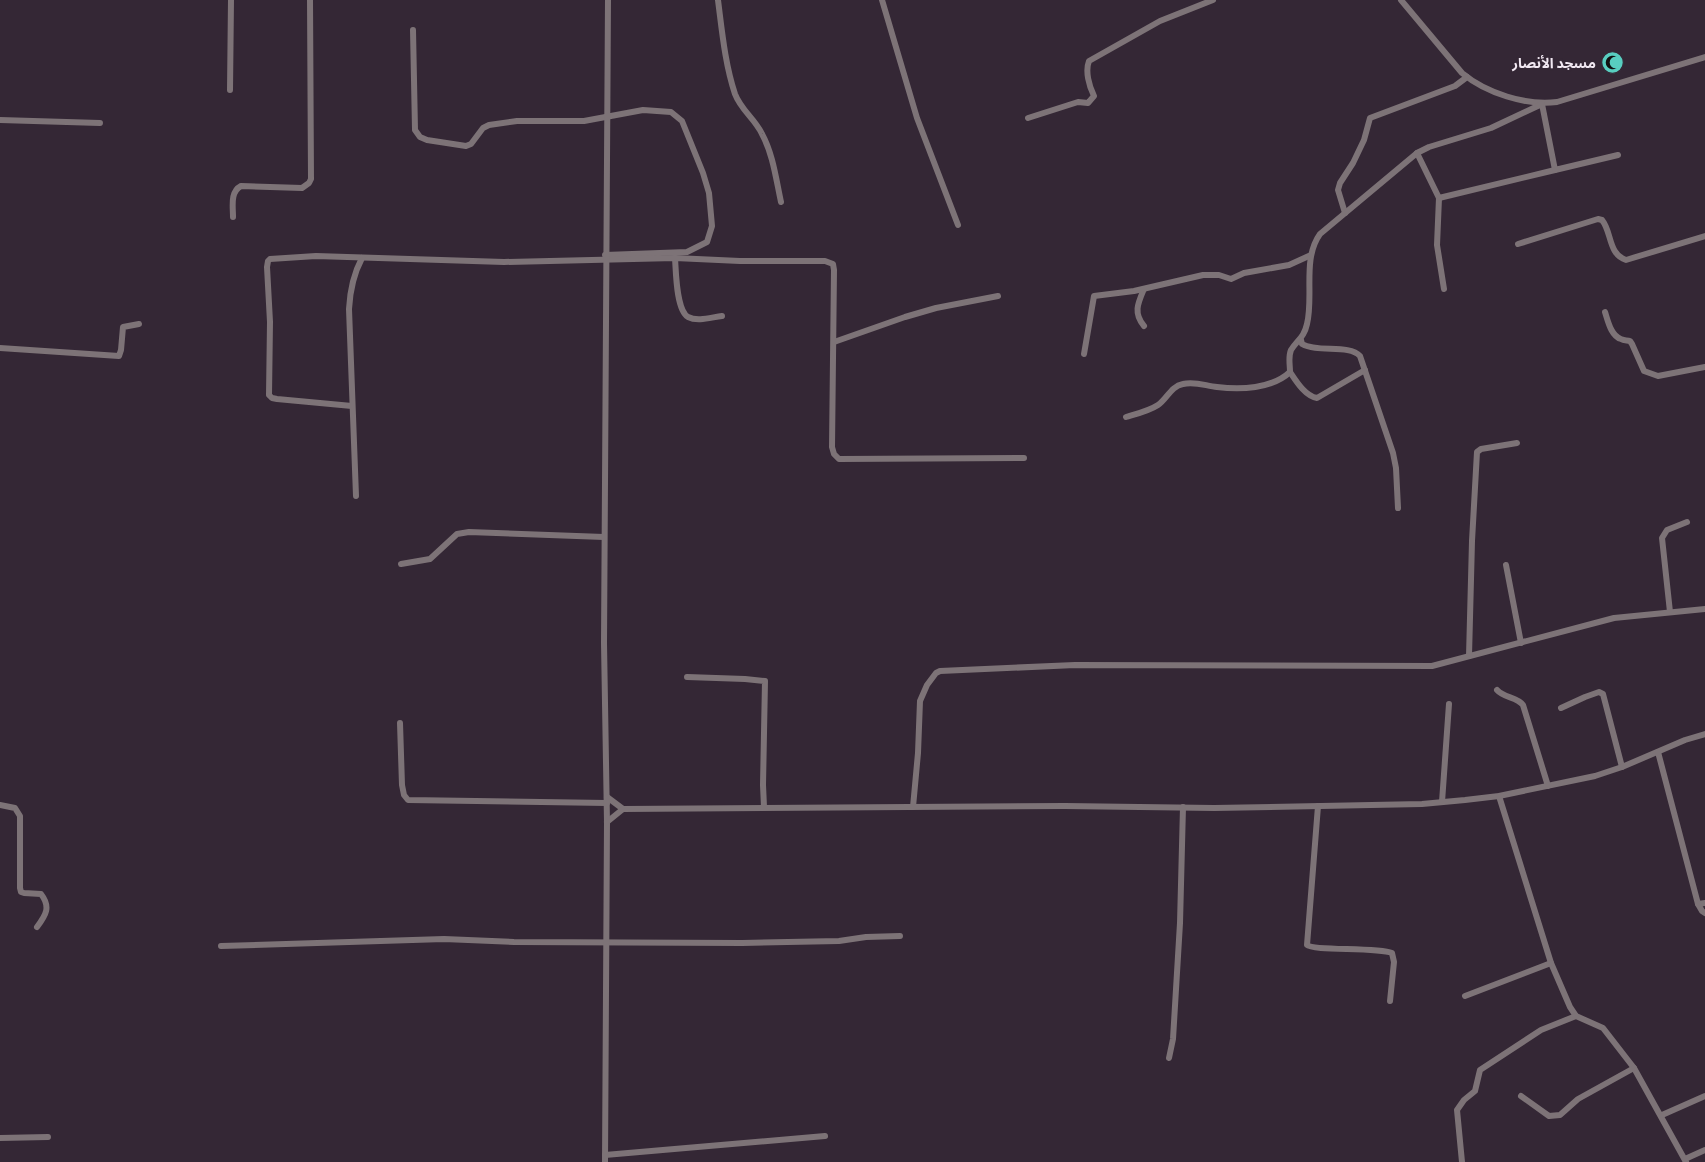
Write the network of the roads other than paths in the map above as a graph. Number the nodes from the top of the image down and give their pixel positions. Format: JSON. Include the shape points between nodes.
{"nodes":[{"id":1,"x":231,"y":0,"type":"edge"},
{"id":2,"x":310,"y":0,"type":"edge"},
{"id":3,"x":608,"y":0,"type":"edge"},
{"id":4,"x":718,"y":0,"type":"edge"},
{"id":5,"x":882,"y":0,"type":"edge"},
{"id":6,"x":1213,"y":0,"type":"edge"},
{"id":7,"x":1400,"y":0,"type":"edge"},
{"id":8,"x":414,"y":30,"type":"dead end"},
{"id":9,"x":1705,"y":57,"type":"edge"},
{"id":10,"x":1467,"y":77,"type":"junction"},
{"id":11,"x":230,"y":90,"type":"dead end"},
{"id":12,"x":1542,"y":104,"type":"junction"},
{"id":13,"x":608,"y":117,"type":"junction"},
{"id":14,"x":1028,"y":118,"type":"dead end"},
{"id":15,"x":0,"y":120,"type":"edge"},
{"id":16,"x":100,"y":123,"type":"dead end"},
{"id":17,"x":1417,"y":153,"type":"junction"},
{"id":18,"x":1618,"y":155,"type":"dead end"},
{"id":19,"x":1555,"y":170,"type":"junction"},
{"id":20,"x":1439,"y":198,"type":"junction"},
{"id":21,"x":780,"y":202,"type":"dead end"},
{"id":22,"x":1344,"y":213,"type":"junction"},
{"id":23,"x":233,"y":217,"type":"dead end"},
{"id":24,"x":958,"y":225,"type":"dead end"},
{"id":25,"x":1705,"y":236,"type":"edge"},
{"id":26,"x":1518,"y":244,"type":"dead end"},
{"id":27,"x":1312,"y":255,"type":"junction"},
{"id":28,"x":362,"y":258,"type":"junction"},
{"id":29,"x":605,"y":258,"type":"junction"},
{"id":30,"x":675,"y":258,"type":"junction"},
{"id":31,"x":1144,"y":288,"type":"junction"},
{"id":32,"x":1444,"y":289,"type":"dead end"},
{"id":33,"x":998,"y":296,"type":"dead end"},
{"id":34,"x":1605,"y":312,"type":"dead end"},
{"id":35,"x":722,"y":316,"type":"dead end"},
{"id":36,"x":139,"y":324,"type":"dead end"},
{"id":37,"x":1144,"y":326,"type":"dead end"},
{"id":38,"x":1301,"y":340,"type":"junction"},
{"id":39,"x":834,"y":342,"type":"junction"},
{"id":40,"x":0,"y":348,"type":"edge"},
{"id":41,"x":1084,"y":354,"type":"dead end"},
{"id":42,"x":1705,"y":367,"type":"edge"},
{"id":43,"x":1365,"y":370,"type":"junction"},
{"id":44,"x":1290,"y":372,"type":"junction"},
{"id":45,"x":352,"y":406,"type":"junction"},
{"id":46,"x":1126,"y":417,"type":"dead end"},
{"id":47,"x":1517,"y":443,"type":"dead end"},
{"id":48,"x":1024,"y":458,"type":"dead end"},
{"id":49,"x":356,"y":496,"type":"dead end"},
{"id":50,"x":1398,"y":508,"type":"dead end"},
{"id":51,"x":1687,"y":522,"type":"dead end"},
{"id":52,"x":604,"y":537,"type":"junction"},
{"id":53,"x":401,"y":564,"type":"dead end"},
{"id":54,"x":1506,"y":564,"type":"dead end"},
{"id":55,"x":1705,"y":609,"type":"edge"},
{"id":56,"x":1670,"y":612,"type":"junction"},
{"id":57,"x":1520,"y":643,"type":"junction"},
{"id":58,"x":1469,"y":656,"type":"junction"},
{"id":59,"x":686,"y":677,"type":"dead end"},
{"id":60,"x":1497,"y":690,"type":"dead end"},
{"id":61,"x":1449,"y":704,"type":"dead end"},
{"id":62,"x":1561,"y":708,"type":"dead end"},
{"id":63,"x":400,"y":723,"type":"dead end"},
{"id":64,"x":1705,"y":734,"type":"edge"},
{"id":65,"x":1658,"y":752,"type":"junction"},
{"id":66,"x":1622,"y":767,"type":"junction"},
{"id":67,"x":1548,"y":786,"type":"junction"},
{"id":68,"x":1500,"y":796,"type":"junction"},
{"id":69,"x":607,"y":800,"type":"junction"},
{"id":70,"x":1442,"y":802,"type":"junction"},
{"id":71,"x":0,"y":805,"type":"edge"},
{"id":72,"x":1318,"y":806,"type":"junction"},
{"id":73,"x":764,"y":807,"type":"junction"},
{"id":74,"x":913,"y":807,"type":"junction"},
{"id":75,"x":1183,"y":807,"type":"junction"},
{"id":76,"x":623,"y":809,"type":"junction"},
{"id":77,"x":607,"y":822,"type":"junction"},
{"id":78,"x":1702,"y":903,"type":"edge"},
{"id":79,"x":1705,"y":913,"type":"edge"},
{"id":80,"x":37,"y":927,"type":"dead end"},
{"id":81,"x":900,"y":936,"type":"dead end"},
{"id":82,"x":606,"y":942,"type":"junction"},
{"id":83,"x":222,"y":946,"type":"dead end"},
{"id":84,"x":1551,"y":963,"type":"junction"},
{"id":85,"x":1465,"y":996,"type":"dead end"},
{"id":86,"x":1390,"y":1001,"type":"dead end"},
{"id":87,"x":1576,"y":1016,"type":"junction"},
{"id":88,"x":1169,"y":1058,"type":"dead end"},
{"id":89,"x":1634,"y":1068,"type":"junction"},
{"id":90,"x":1521,"y":1096,"type":"dead end"},
{"id":91,"x":1705,"y":1096,"type":"edge"},
{"id":92,"x":1662,"y":1115,"type":"junction"},
{"id":93,"x":825,"y":1136,"type":"dead end"},
{"id":94,"x":48,"y":1137,"type":"dead end"},
{"id":95,"x":0,"y":1138,"type":"edge"},
{"id":96,"x":1705,"y":1150,"type":"edge"},
{"id":97,"x":605,"y":1159,"type":"edge"},
{"id":98,"x":1686,"y":1160,"type":"edge"},
{"id":99,"x":1462,"y":1162,"type":"edge"}],
"edges":[{"from":1,"to":11,"type":"street"},
{"from":2,"to":23,"type":"street","via":[[311,179],[302,188],[241,186],[234,194]]},
{"from":3,"to":13,"type":"street"},
{"from":4,"to":21,"type":"street","via":[[724,48],[734,92],[768,145]]},
{"from":5,"to":24,"type":"street","via":[[917,118]]},
{"from":6,"to":14,"type":"street","via":[[1160,20],[1089,61],[1089,85],[1094,96],[1088,103],[1078,102]]},
{"from":7,"to":10,"type":"street"},
{"from":8,"to":13,"type":"street","via":[[414,120],[415,130],[420,137],[466,146],[472,144],[489,125],[518,121],[584,121]]},
{"from":9,"to":12,"type":"street","via":[[1557,102]]},
{"from":10,"to":12,"type":"street","via":[[1507,97]]},
{"from":10,"to":22,"type":"street","via":[[1455,86],[1370,118],[1364,140],[1338,190]]},
{"from":12,"to":17,"type":"street","via":[[1491,128]]},
{"from":12,"to":19,"type":"street"},
{"from":13,"to":29,"type":"street"},
{"from":13,"to":29,"type":"street","via":[[643,110],[672,112],[682,121],[707,186],[712,226],[707,242],[687,252]]},
{"from":15,"to":16,"type":"street"},
{"from":17,"to":20,"type":"street"},
{"from":17,"to":22,"type":"street"},
{"from":18,"to":19,"type":"street"},
{"from":19,"to":20,"type":"street"},
{"from":20,"to":32,"type":"street","via":[[1437,245]]},
{"from":22,"to":27,"type":"street","via":[[1320,234],[1314,242]]},
{"from":25,"to":26,"type":"street","via":[[1626,260],[1620,258],[1610,243],[1605,223],[1598,219]]},
{"from":27,"to":31,"type":"street","via":[[1289,264],[1244,273],[1231,279],[1219,275],[1203,275]]},
{"from":27,"to":38,"type":"street","via":[[1308,316]]},
{"from":28,"to":29,"type":"street","via":[[504,262]]},
{"from":28,"to":45,"type":"street","via":[[356,268],[350,290]]},
{"from":28,"to":45,"type":"street","via":[[274,258],[268,261],[267,267],[270,322],[269,395],[277,399]]},
{"from":29,"to":30,"type":"street"},
{"from":29,"to":52,"type":"street"},
{"from":30,"to":35,"type":"street","via":[[679,297],[682,309],[688,317],[698,319]]},
{"from":30,"to":39,"type":"street","via":[[830,262],[834,270]]},
{"from":31,"to":37,"type":"street","via":[[1137,311]]},
{"from":31,"to":41,"type":"street","via":[[1094,296]]},
{"from":33,"to":39,"type":"street","via":[[936,308]]},
{"from":34,"to":42,"type":"street","via":[[1611,330],[1616,337],[1630,341],[1644,371],[1658,376]]},
{"from":36,"to":40,"type":"street","via":[[123,327],[118,356]]},
{"from":38,"to":43,"type":"street","via":[[1302,344],[1313,348],[1356,352]]},
{"from":38,"to":44,"type":"street","via":[[1291,351]]},
{"from":39,"to":48,"type":"street","via":[[832,447],[839,459]]},
{"from":43,"to":44,"type":"street","via":[[1317,398],[1305,391]]},
{"from":43,"to":50,"type":"street","via":[[1393,453]]},
{"from":44,"to":46,"type":"street","via":[[1270,383],[1246,388],[1182,384],[1171,390],[1158,405]]},
{"from":45,"to":49,"type":"street"},
{"from":47,"to":58,"type":"street","via":[[1481,449],[1477,452]]},
{"from":51,"to":56,"type":"street","via":[[1667,530],[1662,538]]},
{"from":52,"to":53,"type":"street","via":[[469,532],[457,534],[430,559]]},
{"from":52,"to":69,"type":"street"},
{"from":54,"to":57,"type":"street"},
{"from":55,"to":56,"type":"street"},
{"from":56,"to":57,"type":"street","via":[[1614,618]]},
{"from":57,"to":58,"type":"street"},
{"from":58,"to":74,"type":"street","via":[[1432,666],[1415,667],[1082,665],[940,671],[927,685],[920,701],[919,748]]},
{"from":59,"to":73,"type":"street","via":[[765,682]]},
{"from":60,"to":67,"type":"street","via":[[1523,705]]},
{"from":61,"to":70,"type":"street"},
{"from":62,"to":66,"type":"street","via":[[1599,692],[1603,694]]},
{"from":63,"to":69,"type":"street","via":[[402,785],[408,800]]},
{"from":64,"to":65,"type":"street"},
{"from":65,"to":66,"type":"street"},
{"from":65,"to":78,"type":"street"},
{"from":66,"to":67,"type":"street","via":[[1595,776]]},
{"from":67,"to":68,"type":"street"},
{"from":68,"to":70,"type":"street"},
{"from":68,"to":84,"type":"street"},
{"from":69,"to":76,"type":"street"},
{"from":69,"to":77,"type":"street"},
{"from":70,"to":72,"type":"street"},
{"from":71,"to":80,"type":"street","via":[[15,808],[20,816],[21,892],[41,894],[47,906],[46,914]]},
{"from":72,"to":75,"type":"street"},
{"from":72,"to":86,"type":"street","via":[[1307,945],[1314,948],[1392,953],[1394,962]]},
{"from":73,"to":74,"type":"street"},
{"from":73,"to":76,"type":"street"},
{"from":74,"to":75,"type":"street"},
{"from":75,"to":88,"type":"street","via":[[1180,923],[1173,1039]]},
{"from":76,"to":77,"type":"street"},
{"from":77,"to":82,"type":"street"},
{"from":78,"to":79,"type":"street","via":[[1702,911]]},
{"from":81,"to":82,"type":"street","via":[[839,941],[742,943]]},
{"from":82,"to":83,"type":"street","via":[[444,939]]},
{"from":82,"to":97,"type":"street"},
{"from":84,"to":85,"type":"street"},
{"from":84,"to":87,"type":"street"},
{"from":87,"to":89,"type":"street","via":[[1602,1028]]},
{"from":87,"to":99,"type":"street","via":[[1541,1030],[1480,1070],[1475,1091],[1457,1110]]},
{"from":89,"to":90,"type":"street","via":[[1578,1099],[1560,1116],[1549,1116]]},
{"from":89,"to":92,"type":"street"},
{"from":91,"to":92,"type":"street"},
{"from":92,"to":98,"type":"street"},
{"from":93,"to":97,"type":"street"},
{"from":94,"to":95,"type":"street"},
{"from":96,"to":98,"type":"street"}]}
